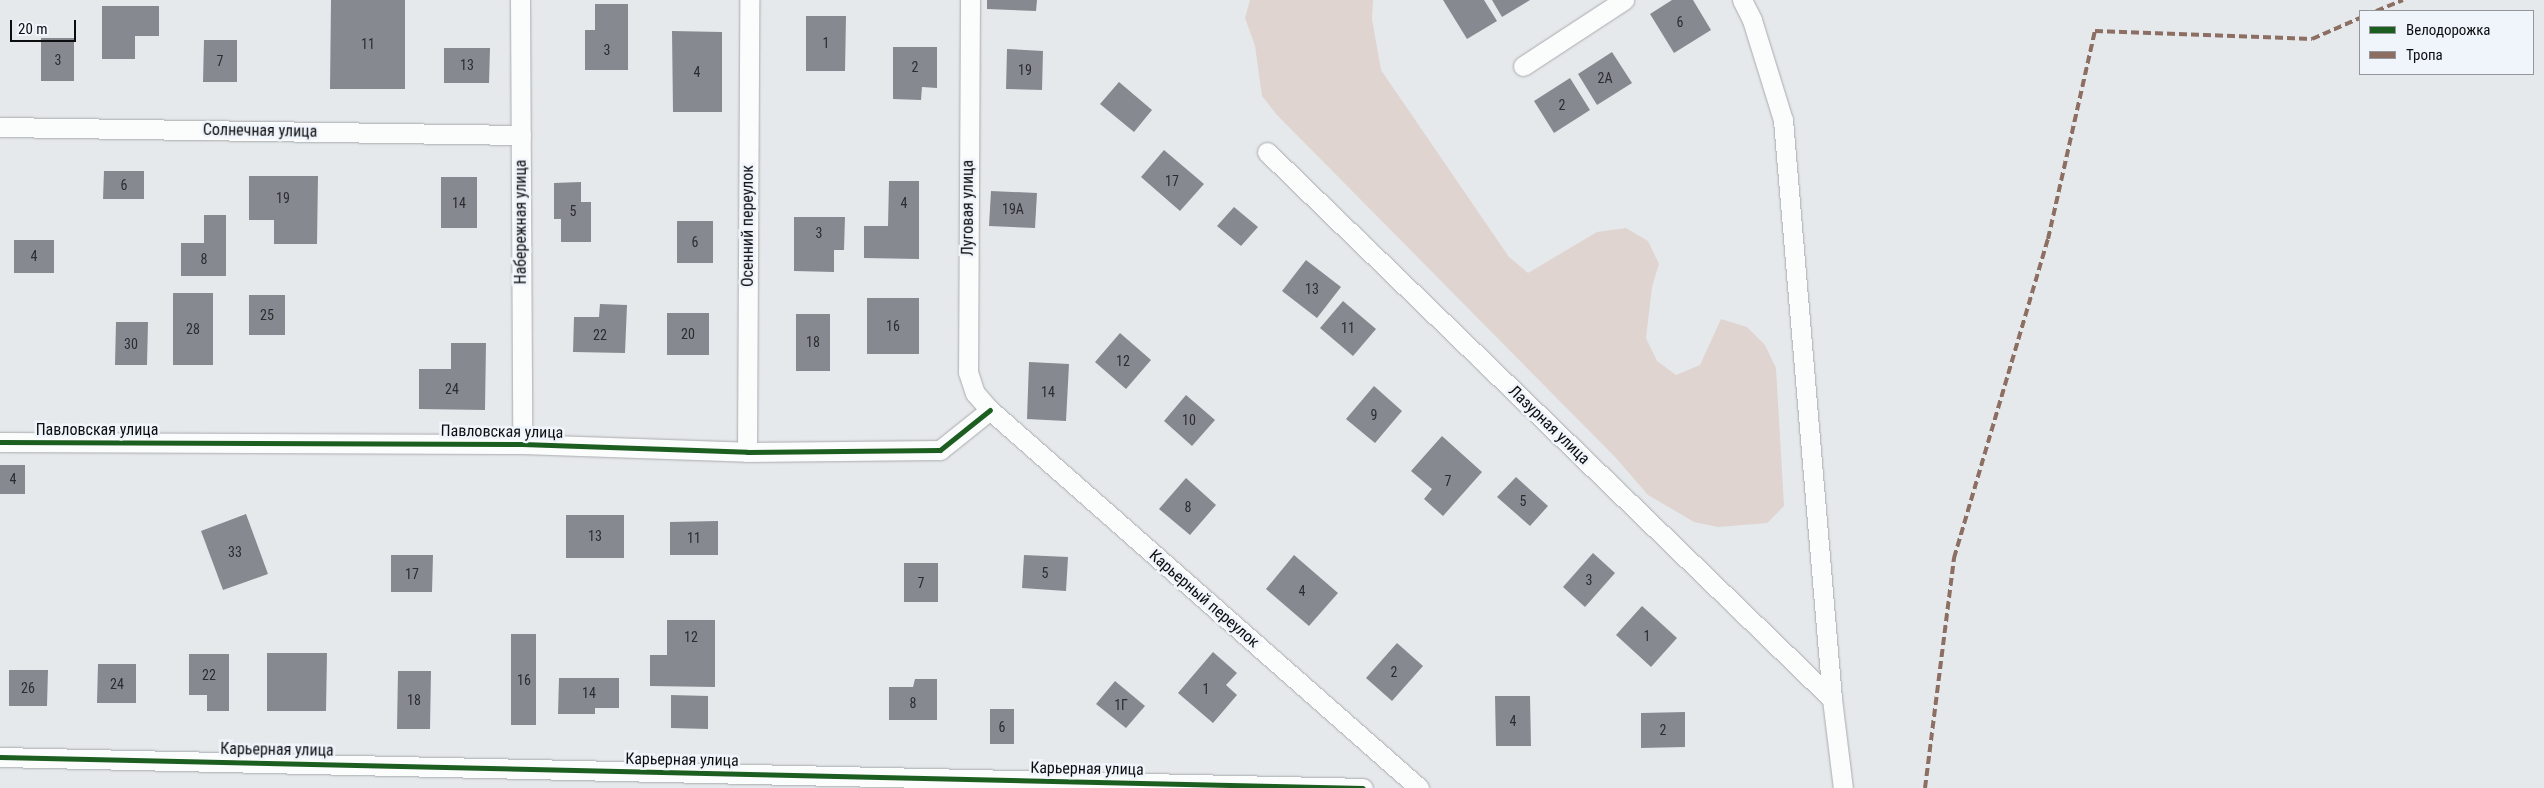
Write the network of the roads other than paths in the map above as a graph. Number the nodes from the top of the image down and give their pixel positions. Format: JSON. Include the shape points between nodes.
{"nodes":[{"id":1,"x":520,"y":0,"type":"edge"},
{"id":2,"x":749,"y":0,"type":"edge"},
{"id":3,"x":970,"y":0,"type":"edge"},
{"id":4,"x":1624,"y":0,"type":"edge"},
{"id":5,"x":1742,"y":0,"type":"edge"},
{"id":6,"x":1523,"y":66,"type":"dead end"},
{"id":7,"x":0,"y":127,"type":"edge"},
{"id":8,"x":521,"y":135,"type":"junction"},
{"id":9,"x":1267,"y":152,"type":"dead end"},
{"id":10,"x":990,"y":410,"type":"junction"},
{"id":11,"x":0,"y":442,"type":"edge"},
{"id":12,"x":522,"y":444,"type":"junction"},
{"id":13,"x":747,"y":452,"type":"junction"},
{"id":14,"x":1832,"y":699,"type":"junction"},
{"id":15,"x":0,"y":756,"type":"edge"},
{"id":16,"x":1364,"y":788,"type":"edge"},
{"id":17,"x":1419,"y":788,"type":"edge"},
{"id":18,"x":1843,"y":788,"type":"edge"}],
"edges":[{"from":1,"to":8,"type":"street","name":"Набережная улица"},
{"from":2,"to":13,"type":"street","name":"Осенний переулок"},
{"from":3,"to":10,"type":"street","name":"Луговая улица","via":[[968,372],[974,393]]},
{"from":4,"to":6,"type":"street"},
{"from":5,"to":14,"type":"street","via":[[1752,20],[1783,120]]},
{"from":7,"to":8,"type":"street","name":"Солнечная улица"},
{"from":8,"to":12,"type":"street","name":"Набережная улица"},
{"from":9,"to":14,"type":"street","name":"Лазурная улица"},
{"from":10,"to":13,"type":"street","name":"Павловская улица","via":[[940,450]]},
{"from":10,"to":17,"type":"street","name":"Карьерный переулок"},
{"from":11,"to":12,"type":"street","name":"Павловская улица"},
{"from":12,"to":13,"type":"street","name":"Павловская улица"},
{"from":14,"to":18,"type":"street"},
{"from":15,"to":16,"type":"street","name":"Карьерная улица"}]}
